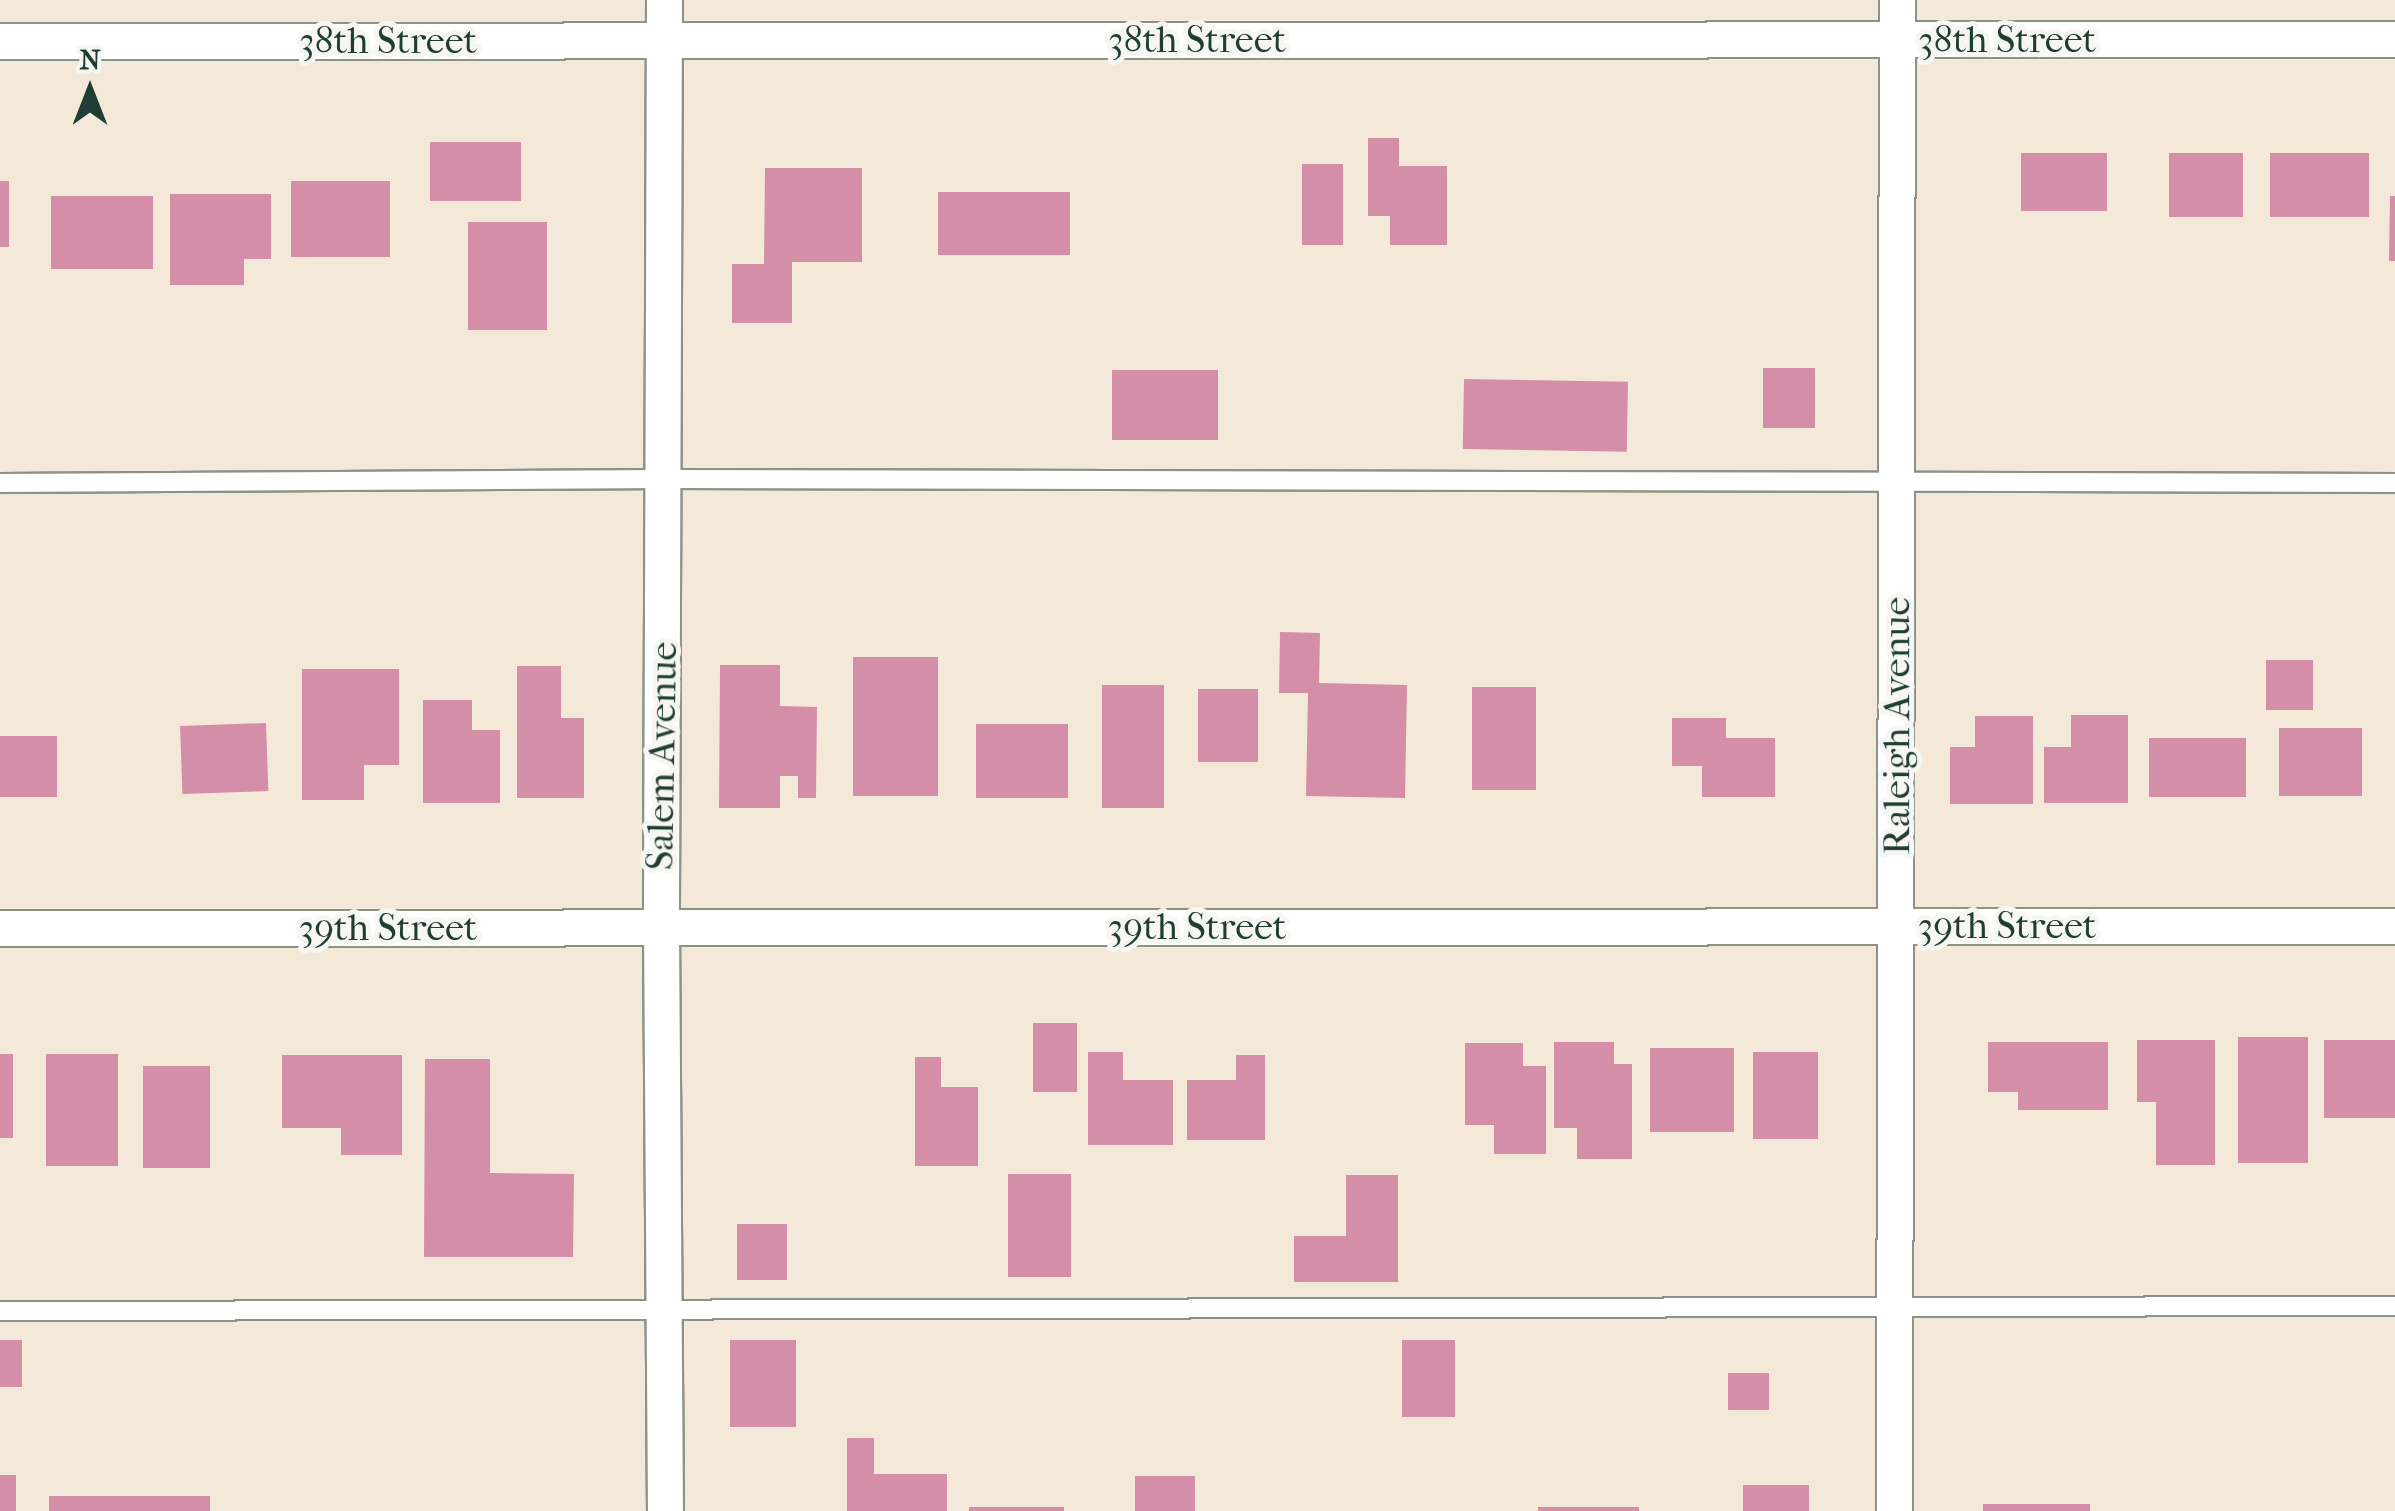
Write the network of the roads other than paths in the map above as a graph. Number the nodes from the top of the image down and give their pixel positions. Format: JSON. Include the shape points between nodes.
{"nodes":[{"id":1,"x":664,"y":0,"type":"edge"},
{"id":2,"x":1896,"y":0,"type":"edge"},
{"id":3,"x":2395,"y":39,"type":"edge"},
{"id":4,"x":664,"y":40,"type":"junction"},
{"id":5,"x":1896,"y":40,"type":"junction"},
{"id":6,"x":0,"y":41,"type":"edge"},
{"id":7,"x":665,"y":478,"type":"junction"},
{"id":8,"x":1896,"y":481,"type":"junction"},
{"id":9,"x":0,"y":483,"type":"edge"},
{"id":10,"x":2395,"y":483,"type":"edge"},
{"id":11,"x":1896,"y":926,"type":"junction"},
{"id":12,"x":2395,"y":926,"type":"edge"},
{"id":13,"x":0,"y":928,"type":"edge"},
{"id":14,"x":661,"y":928,"type":"junction"},
{"id":15,"x":2395,"y":1306,"type":"edge"},
{"id":16,"x":1895,"y":1308,"type":"junction"},
{"id":17,"x":0,"y":1311,"type":"edge"},
{"id":18,"x":666,"y":1311,"type":"junction"},
{"id":19,"x":665,"y":1511,"type":"edge"},
{"id":20,"x":1894,"y":1511,"type":"edge"}],
"edges":[{"from":1,"to":4,"type":"street","name":"Salem Avenue"},
{"from":2,"to":5,"type":"street","name":"Raleigh Avenue"},
{"from":3,"to":5,"type":"street","name":"38th Street"},
{"from":4,"to":5,"type":"street","name":"38th Street"},
{"from":4,"to":6,"type":"street","name":"38th Street"},
{"from":4,"to":7,"type":"street","name":"Salem Avenue"},
{"from":5,"to":8,"type":"street","name":"Raleigh Avenue"},
{"from":7,"to":8,"type":"lane"},
{"from":7,"to":9,"type":"lane"},
{"from":7,"to":14,"type":"street","name":"Salem Avenue"},
{"from":8,"to":10,"type":"lane"},
{"from":8,"to":11,"type":"street","name":"Raleigh Avenue"},
{"from":11,"to":12,"type":"street","name":"39th Street"},
{"from":11,"to":14,"type":"street","name":"39th Street"},
{"from":11,"to":16,"type":"street","name":"Raleigh Avenue"},
{"from":13,"to":14,"type":"street","name":"39th Street"},
{"from":14,"to":18,"type":"street","name":"Salem Avenue"},
{"from":15,"to":16,"type":"lane"},
{"from":16,"to":18,"type":"lane"},
{"from":16,"to":20,"type":"street","name":"Raleigh Avenue"},
{"from":17,"to":18,"type":"lane"},
{"from":18,"to":19,"type":"street","name":"Salem Avenue"}]}
